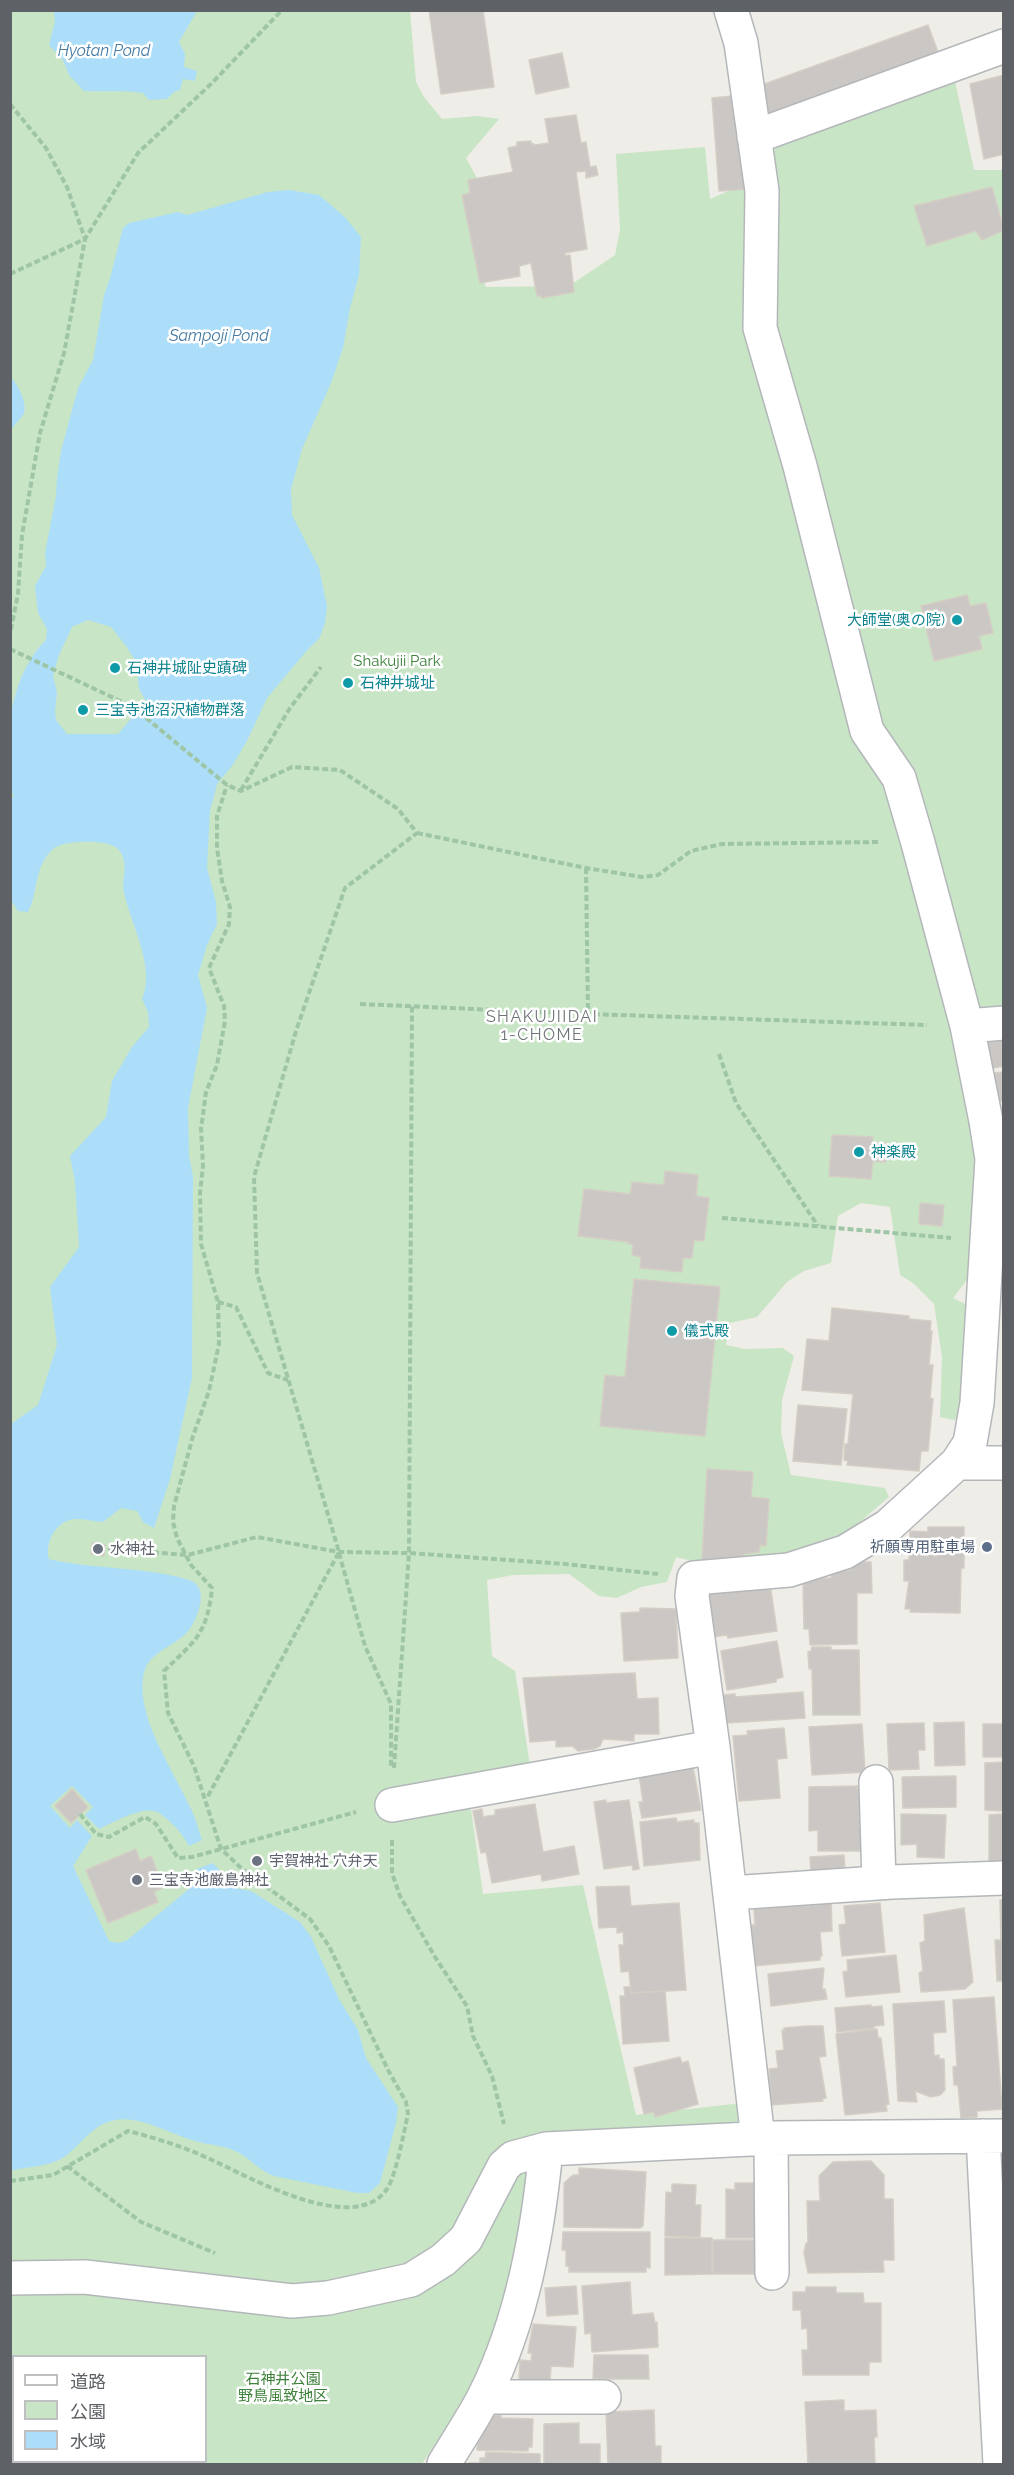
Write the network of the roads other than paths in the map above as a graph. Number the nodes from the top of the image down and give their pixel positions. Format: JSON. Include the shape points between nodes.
{"nodes":[{"id":1,"x":731,"y":10,"type":"edge"},
{"id":2,"x":1004,"y":45,"type":"edge"},
{"id":3,"x":754,"y":137,"type":"junction"},
{"id":4,"x":1004,"y":1023,"type":"edge"},
{"id":5,"x":967,"y":1026,"type":"junction"},
{"id":6,"x":996,"y":1242,"type":"edge"},
{"id":7,"x":957,"y":1462,"type":"junction"},
{"id":8,"x":1004,"y":1462,"type":"edge"},
{"id":9,"x":713,"y":1747,"type":"junction"},
{"id":10,"x":876,"y":1782,"type":"dead end"},
{"id":11,"x":392,"y":1805,"type":"road end"},
{"id":12,"x":1004,"y":1878,"type":"edge"},
{"id":13,"x":879,"y":1883,"type":"junction"},
{"id":14,"x":730,"y":1893,"type":"junction"},
{"id":15,"x":993,"y":2136,"type":"edge"},
{"id":16,"x":765,"y":2138,"type":"junction"},
{"id":17,"x":546,"y":2149,"type":"junction"},
{"id":18,"x":772,"y":2272,"type":"dead end"},
{"id":19,"x":10,"y":2278,"type":"edge"},
{"id":20,"x":484,"y":2397,"type":"junction"},
{"id":21,"x":604,"y":2397,"type":"dead end"},
{"id":22,"x":444,"y":2464,"type":"edge"},
{"id":23,"x":1000,"y":2464,"type":"edge"}],
"edges":[{"from":1,"to":3,"type":"street","via":[[741,43]]},
{"from":2,"to":3,"type":"street"},
{"from":3,"to":5,"type":"street","via":[[762,191],[760,328],[800,466],[867,731],[900,778]]},
{"from":4,"to":5,"type":"street"},
{"from":5,"to":6,"type":"street","via":[[992,1160]]},
{"from":6,"to":7,"type":"street","via":[[970,1443]]},
{"from":7,"to":8,"type":"street"},
{"from":7,"to":9,"type":"street","via":[[888,1526],[845,1552],[789,1570],[694,1578],[692,1596]]},
{"from":9,"to":11,"type":"street"},
{"from":9,"to":14,"type":"street"},
{"from":10,"to":13,"type":"street"},
{"from":12,"to":13,"type":"street"},
{"from":13,"to":14,"type":"street"},
{"from":14,"to":16,"type":"street"},
{"from":15,"to":16,"type":"street"},
{"from":15,"to":23,"type":"street"},
{"from":16,"to":17,"type":"street"},
{"from":16,"to":18,"type":"street"},
{"from":17,"to":19,"type":"street","via":[[513,2158],[504,2166],[466,2239],[443,2260],[411,2280],[328,2298],[292,2301],[85,2277]]},
{"from":17,"to":20,"type":"street","via":[[525,2281],[514,2324]]},
{"from":20,"to":21,"type":"street"},
{"from":20,"to":22,"type":"street"}]}
